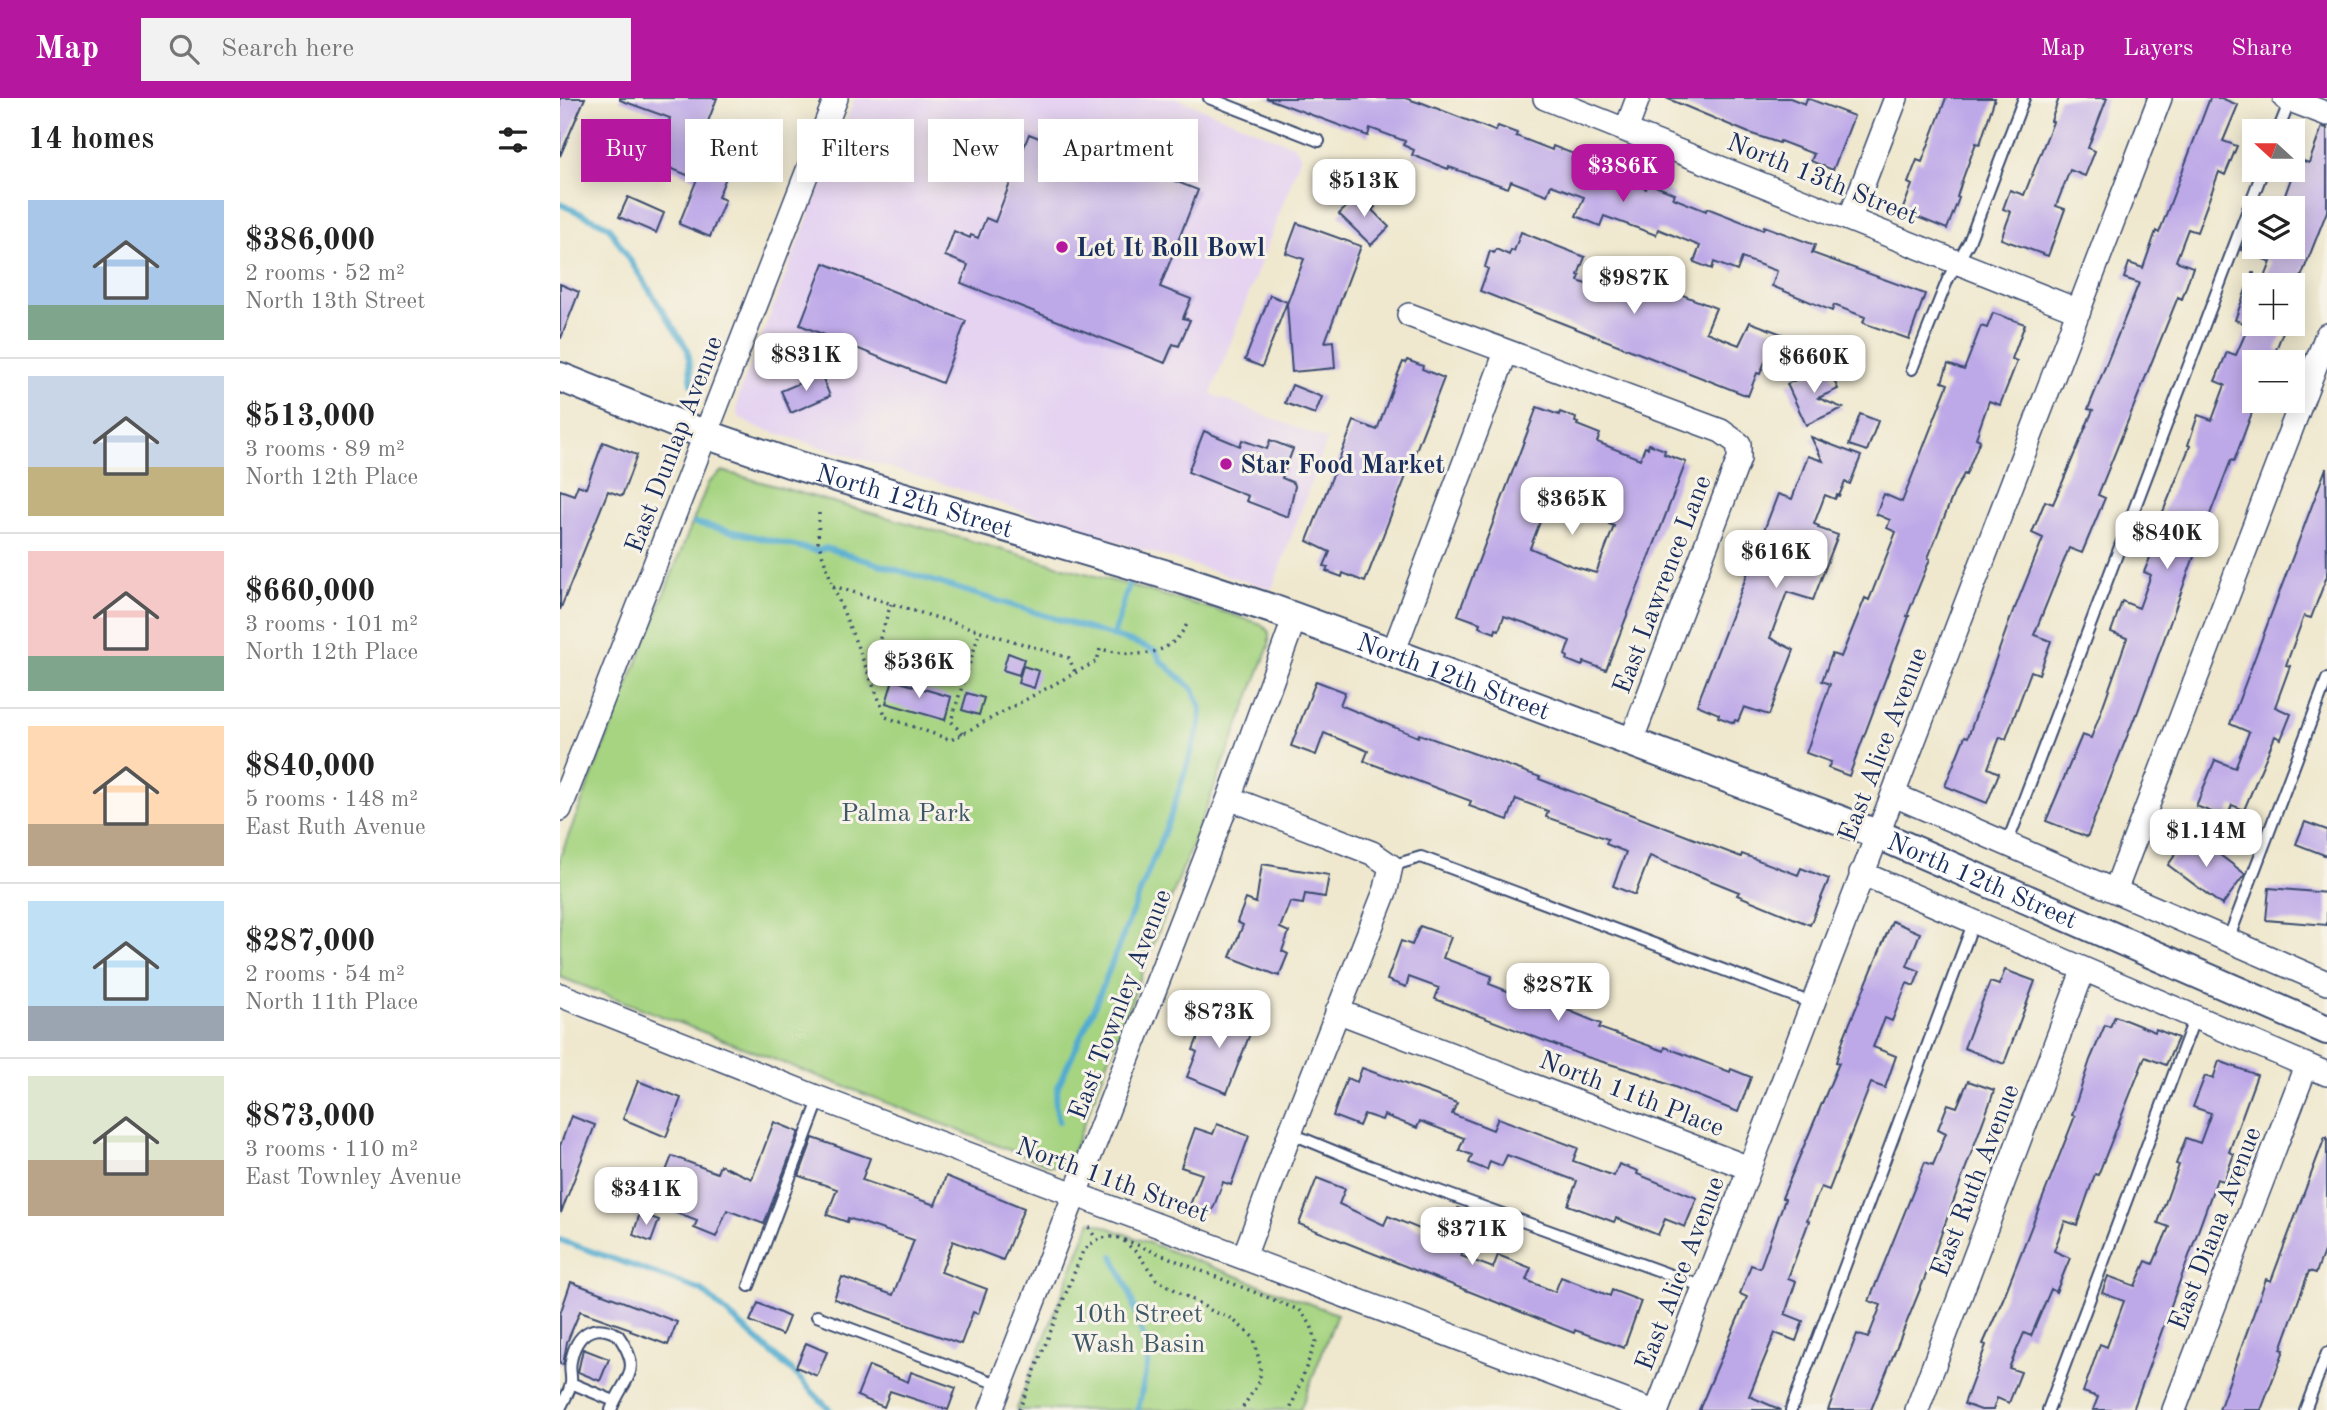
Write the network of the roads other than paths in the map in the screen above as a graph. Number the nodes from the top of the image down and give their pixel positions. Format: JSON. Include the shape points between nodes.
{"nodes":[{"id":1,"x":836,"y":98,"type":"edge"},
{"id":2,"x":1209,"y":98,"type":"edge"},
{"id":3,"x":1545,"y":98,"type":"edge"},
{"id":4,"x":1638,"y":98,"type":"edge"},
{"id":5,"x":1896,"y":98,"type":"edge"},
{"id":6,"x":2024,"y":98,"type":"edge"},
{"id":7,"x":2160,"y":98,"type":"edge"},
{"id":8,"x":2289,"y":99,"type":"edge"},
{"id":9,"x":2327,"y":114,"type":"edge"},
{"id":10,"x":2282,"y":119,"type":"edge"},
{"id":11,"x":1626,"y":130,"type":"junction"},
{"id":12,"x":1319,"y":141,"type":"dead end"},
{"id":13,"x":2258,"y":182,"type":"edge"},
{"id":14,"x":1850,"y":218,"type":"junction"},
{"id":15,"x":1958,"y":261,"type":"junction"},
{"id":16,"x":2079,"y":311,"type":"junction"},
{"id":17,"x":1409,"y":315,"type":"dead end"},
{"id":18,"x":2327,"y":335,"type":"edge"},
{"id":19,"x":1506,"y":352,"type":"junction"},
{"id":20,"x":1913,"y":369,"type":"dead end"},
{"id":21,"x":560,"y":377,"type":"edge"},
{"id":22,"x":707,"y":434,"type":"junction"},
{"id":23,"x":1295,"y":617,"type":"junction"},
{"id":24,"x":1393,"y":653,"type":"junction"},
{"id":25,"x":2327,"y":679,"type":"edge"},
{"id":26,"x":1630,"y":744,"type":"junction"},
{"id":27,"x":1894,"y":795,"type":"junction"},
{"id":28,"x":1229,"y":798,"type":"junction"},
{"id":29,"x":560,"y":809,"type":"edge"},
{"id":30,"x":1877,"y":834,"type":"junction"},
{"id":31,"x":2007,"y":844,"type":"junction"},
{"id":32,"x":1391,"y":866,"type":"junction"},
{"id":33,"x":1861,"y":873,"type":"junction"},
{"id":34,"x":2115,"y":891,"type":"junction"},
{"id":35,"x":1974,"y":921,"type":"junction"},
{"id":36,"x":2228,"y":940,"type":"junction"},
{"id":37,"x":2083,"y":971,"type":"junction"},
{"id":38,"x":2327,"y":983,"type":"edge"},
{"id":39,"x":560,"y":995,"type":"edge"},
{"id":40,"x":1812,"y":1003,"type":"junction"},
{"id":41,"x":1338,"y":1011,"type":"junction"},
{"id":42,"x":2195,"y":1017,"type":"junction"},
{"id":43,"x":2326,"y":1026,"type":"edge"},
{"id":44,"x":2317,"y":1070,"type":"edge"},
{"id":45,"x":820,"y":1098,"type":"junction"},
{"id":46,"x":1290,"y":1133,"type":"junction"},
{"id":47,"x":1749,"y":1168,"type":"junction"},
{"id":48,"x":1076,"y":1195,"type":"junction"},
{"id":49,"x":1244,"y":1257,"type":"junction"},
{"id":50,"x":749,"y":1286,"type":"dead end"},
{"id":51,"x":1704,"y":1287,"type":"junction"},
{"id":52,"x":817,"y":1317,"type":"dead end"},
{"id":53,"x":2327,"y":1353,"type":"edge"},
{"id":54,"x":571,"y":1383,"type":"junction"},
{"id":55,"x":1000,"y":1385,"type":"junction"},
{"id":56,"x":613,"y":1406,"type":"edge"},
{"id":57,"x":560,"y":1409,"type":"edge"},
{"id":58,"x":991,"y":1410,"type":"edge"},
{"id":59,"x":1649,"y":1410,"type":"edge"},
{"id":60,"x":1657,"y":1410,"type":"edge"},
{"id":61,"x":1791,"y":1410,"type":"edge"},
{"id":62,"x":1917,"y":1410,"type":"edge"},
{"id":63,"x":2048,"y":1410,"type":"edge"},
{"id":64,"x":2174,"y":1410,"type":"edge"},
{"id":65,"x":2305,"y":1410,"type":"edge"}],
"edges":[{"from":1,"to":22,"type":"street","name":"East Dunlap Avenue"},
{"from":2,"to":12,"type":"lane"},
{"from":3,"to":11,"type":"street","name":"North 13th Street"},
{"from":4,"to":11,"type":"street"},
{"from":5,"to":14,"type":"street"},
{"from":6,"to":15,"type":"lane"},
{"from":7,"to":16,"type":"street","name":"East Alice Avenue"},
{"from":8,"to":9,"type":"street"},
{"from":8,"to":10,"type":"lane"},
{"from":11,"to":14,"type":"street","name":"North 13th Street"},
{"from":13,"to":31,"type":"lane"},
{"from":14,"to":15,"type":"street","name":"North 13th Street"},
{"from":15,"to":16,"type":"street","name":"North 13th Street"},
{"from":15,"to":20,"type":"lane"},
{"from":16,"to":27,"type":"street","name":"East Alice Avenue"},
{"from":17,"to":19,"type":"street"},
{"from":18,"to":34,"type":"street"},
{"from":19,"to":24,"type":"street"},
{"from":19,"to":26,"type":"street","name":"East Lawrence Lane","via":[[1721,431],[1738,444],[1739,459]]},
{"from":21,"to":22,"type":"street","name":"North 12th Street"},
{"from":22,"to":23,"type":"street","name":"North 12th Street"},
{"from":22,"to":29,"type":"street","name":"East Dunlap Avenue"},
{"from":23,"to":24,"type":"street","name":"North 12th Street"},
{"from":23,"to":28,"type":"street","name":"East Townley Avenue"},
{"from":24,"to":26,"type":"street","name":"North 12th Street"},
{"from":25,"to":36,"type":"lane"},
{"from":26,"to":30,"type":"street","name":"North 12th Street"},
{"from":27,"to":30,"type":"street","name":"East Alice Avenue"},
{"from":27,"to":31,"type":"street","name":"North 12th Street"},
{"from":28,"to":32,"type":"street","via":[[1373,853]]},
{"from":28,"to":48,"type":"street","name":"East Townley Avenue"},
{"from":30,"to":33,"type":"street","name":"East Alice Avenue"},
{"from":30,"to":43,"type":"street","name":"North 12th Street"},
{"from":31,"to":34,"type":"street","name":"North 12th Street"},
{"from":32,"to":40,"type":"lane","via":[[1421,857]]},
{"from":32,"to":41,"type":"street"},
{"from":33,"to":35,"type":"street","name":"North 12th Street"},
{"from":33,"to":40,"type":"street","name":"East Alice Avenue"},
{"from":34,"to":36,"type":"street","name":"North 12th Street"},
{"from":35,"to":37,"type":"street","name":"North 12th Street"},
{"from":35,"to":61,"type":"lane"},
{"from":36,"to":38,"type":"street","name":"North 12th Street"},
{"from":37,"to":42,"type":"street","name":"North 12th Street"},
{"from":37,"to":62,"type":"street","name":"East Ruth Avenue"},
{"from":39,"to":45,"type":"street","name":"North 11th Street"},
{"from":40,"to":47,"type":"street","name":"East Alice Avenue"},
{"from":41,"to":46,"type":"street"},
{"from":41,"to":47,"type":"street","name":"North 11th Place"},
{"from":42,"to":44,"type":"street","name":"North 12th Street"},
{"from":42,"to":63,"type":"lane"},
{"from":44,"to":64,"type":"street","name":"East Diana Avenue"},
{"from":45,"to":48,"type":"street","name":"North 11th Street"},
{"from":45,"to":50,"type":"lane"},
{"from":46,"to":49,"type":"street"},
{"from":46,"to":51,"type":"lane"},
{"from":47,"to":51,"type":"street","name":"East Alice Avenue"},
{"from":48,"to":49,"type":"street","name":"North 11th Street"},
{"from":48,"to":55,"type":"street","name":"East Townley Avenue"},
{"from":49,"to":59,"type":"street","name":"North 11th Street"},
{"from":51,"to":60,"type":"street","name":"East Alice Avenue"},
{"from":52,"to":55,"type":"lane"},
{"from":53,"to":65,"type":"lane"},
{"from":54,"to":56,"type":"lane"},
{"from":54,"to":56,"type":"lane","via":[[571,1361],[581,1338],[596,1328],[610,1330],[624,1343],[632,1364]]},
{"from":54,"to":57,"type":"lane"},
{"from":55,"to":58,"type":"street","name":"East Townley Avenue"}]}
